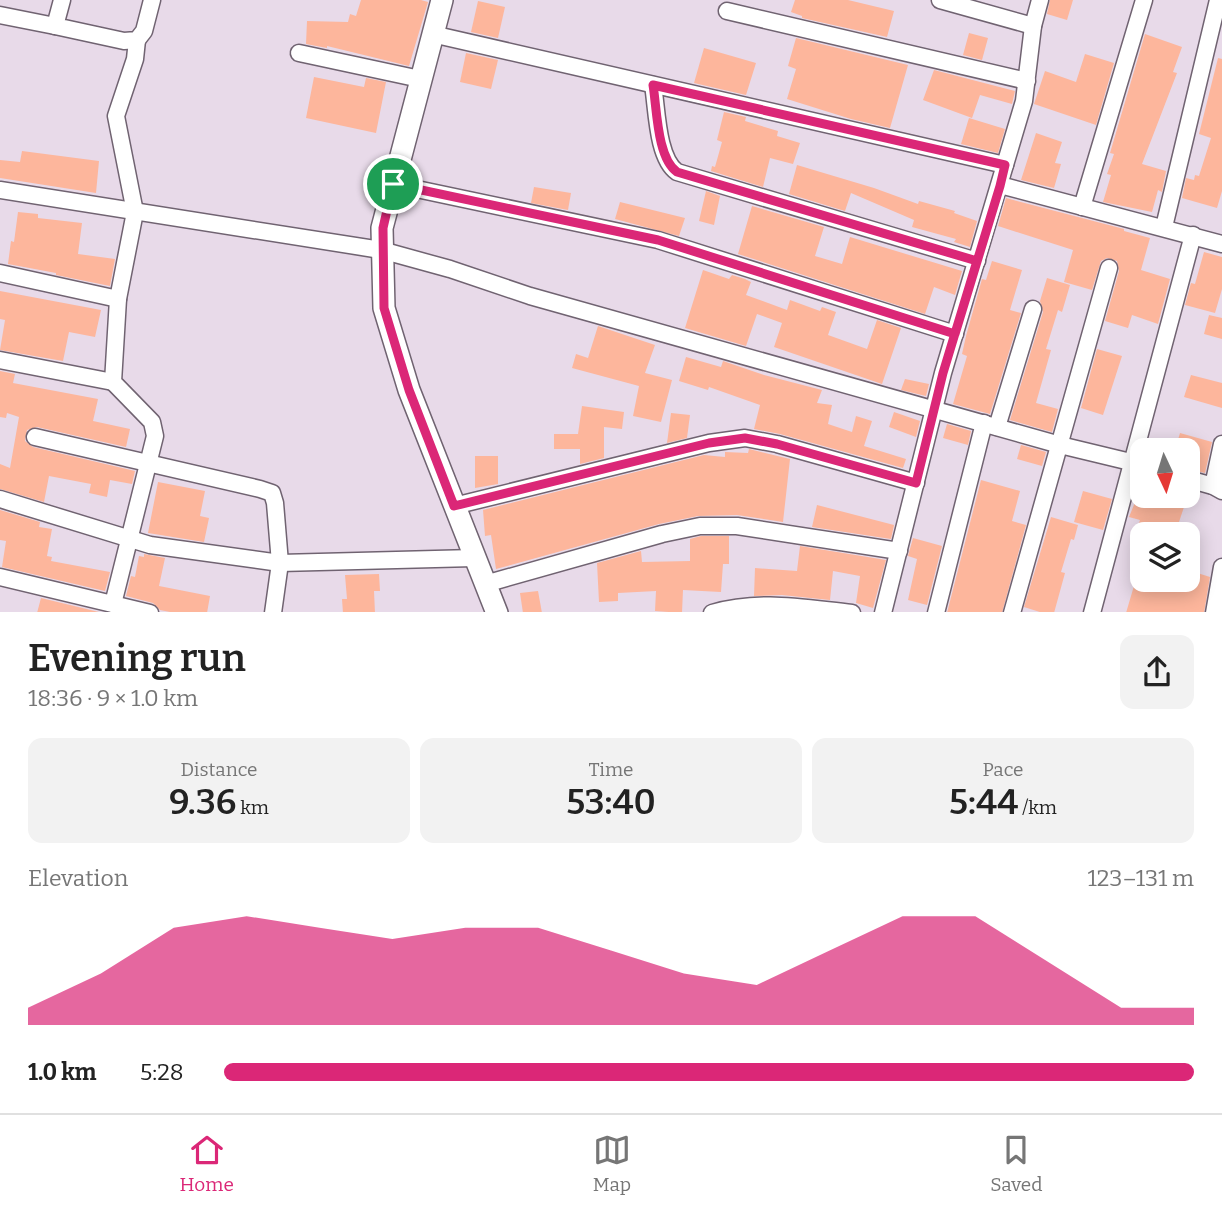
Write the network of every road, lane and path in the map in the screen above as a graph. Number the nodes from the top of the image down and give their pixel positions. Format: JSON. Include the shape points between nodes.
{"nodes":[{"id":1,"x":62,"y":0,"type":"edge"},
{"id":2,"x":152,"y":0,"type":"edge"},
{"id":3,"x":442,"y":0,"type":"edge"},
{"id":4,"x":940,"y":0,"type":"edge"},
{"id":5,"x":1040,"y":0,"type":"edge"},
{"id":6,"x":1144,"y":0,"type":"edge"},
{"id":7,"x":1218,"y":0,"type":"edge"},
{"id":8,"x":727,"y":10,"type":"dead end"},
{"id":9,"x":0,"y":15,"type":"edge"},
{"id":10,"x":55,"y":26,"type":"junction"},
{"id":11,"x":1033,"y":26,"type":"junction"},
{"id":12,"x":432,"y":34,"type":"junction"},
{"id":13,"x":137,"y":40,"type":"junction"},
{"id":14,"x":299,"y":53,"type":"dead end"},
{"id":15,"x":420,"y":79,"type":"junction"},
{"id":16,"x":1027,"y":81,"type":"junction"},
{"id":17,"x":653,"y":85,"type":"junction"},
{"id":18,"x":1005,"y":165,"type":"junction"},
{"id":19,"x":393,"y":184,"type":"junction"},
{"id":20,"x":1000,"y":186,"type":"junction"},
{"id":21,"x":0,"y":190,"type":"edge"},
{"id":22,"x":1082,"y":207,"type":"junction"},
{"id":23,"x":135,"y":212,"type":"junction"},
{"id":24,"x":1164,"y":228,"type":"junction"},
{"id":25,"x":1194,"y":235,"type":"junction"},
{"id":26,"x":1222,"y":243,"type":"edge"},
{"id":27,"x":381,"y":250,"type":"junction"},
{"id":28,"x":977,"y":261,"type":"junction"},
{"id":29,"x":1109,"y":268,"type":"dead end"},
{"id":30,"x":0,"y":274,"type":"edge"},
{"id":31,"x":118,"y":299,"type":"junction"},
{"id":32,"x":1033,"y":309,"type":"dead end"},
{"id":33,"x":955,"y":334,"type":"junction"},
{"id":34,"x":0,"y":360,"type":"edge"},
{"id":35,"x":113,"y":382,"type":"junction"},
{"id":36,"x":934,"y":408,"type":"junction"},
{"id":37,"x":991,"y":425,"type":"junction"},
{"id":38,"x":35,"y":437,"type":"dead end"},
{"id":39,"x":1143,"y":438,"type":"edge"},
{"id":40,"x":1222,"y":444,"type":"edge"},
{"id":41,"x":1060,"y":445,"type":"junction"},
{"id":42,"x":1130,"y":462,"type":"edge"},
{"id":43,"x":149,"y":465,"type":"junction"},
{"id":44,"x":916,"y":483,"type":"junction"},
{"id":45,"x":1200,"y":483,"type":"edge"},
{"id":46,"x":1130,"y":487,"type":"edge"},
{"id":47,"x":1217,"y":489,"type":"edge"},
{"id":48,"x":0,"y":499,"type":"edge"},
{"id":49,"x":454,"y":506,"type":"junction"},
{"id":50,"x":131,"y":540,"type":"junction"},
{"id":51,"x":899,"y":551,"type":"junction"},
{"id":52,"x":474,"y":558,"type":"junction"},
{"id":53,"x":280,"y":563,"type":"junction"},
{"id":54,"x":1222,"y":567,"type":"edge"},
{"id":55,"x":0,"y":578,"type":"edge"},
{"id":56,"x":485,"y":584,"type":"junction"},
{"id":57,"x":113,"y":604,"type":"junction"},
{"id":58,"x":150,"y":612,"type":"edge"},
{"id":59,"x":273,"y":612,"type":"edge"},
{"id":60,"x":497,"y":612,"type":"edge"},
{"id":61,"x":712,"y":612,"type":"edge"},
{"id":62,"x":852,"y":612,"type":"edge"},
{"id":63,"x":883,"y":612,"type":"edge"},
{"id":64,"x":936,"y":612,"type":"edge"},
{"id":65,"x":1012,"y":612,"type":"edge"},
{"id":66,"x":1092,"y":612,"type":"edge"},
{"id":67,"x":1214,"y":612,"type":"edge"}],
"edges":[{"from":1,"to":10,"type":"street"},
{"from":2,"to":13,"type":"street"},
{"from":3,"to":12,"type":"street"},
{"from":4,"to":11,"type":"street"},
{"from":5,"to":11,"type":"street"},
{"from":6,"to":22,"type":"street"},
{"from":7,"to":24,"type":"street"},
{"from":8,"to":16,"type":"street"},
{"from":9,"to":10,"type":"street"},
{"from":10,"to":13,"type":"street"},
{"from":11,"to":16,"type":"street"},
{"from":12,"to":15,"type":"street"},
{"from":12,"to":17,"type":"street"},
{"from":13,"to":23,"type":"street","via":[[116,116]]},
{"from":14,"to":15,"type":"street"},
{"from":15,"to":19,"type":"street"},
{"from":16,"to":18,"type":"street"},
{"from":17,"to":18,"type":"street"},
{"from":17,"to":28,"type":"street","via":[[663,153],[677,172]]},
{"from":18,"to":20,"type":"street"},
{"from":19,"to":27,"type":"street"},
{"from":19,"to":33,"type":"street","via":[[658,240]]},
{"from":20,"to":22,"type":"street"},
{"from":20,"to":28,"type":"street"},
{"from":21,"to":23,"type":"street"},
{"from":22,"to":24,"type":"street"},
{"from":23,"to":27,"type":"street"},
{"from":23,"to":31,"type":"street"},
{"from":24,"to":25,"type":"street"},
{"from":25,"to":26,"type":"street"},
{"from":25,"to":39,"type":"street"},
{"from":27,"to":36,"type":"street"},
{"from":27,"to":49,"type":"street","via":[[384,308],[409,390]]},
{"from":28,"to":33,"type":"street"},
{"from":29,"to":41,"type":"street"},
{"from":30,"to":31,"type":"street"},
{"from":31,"to":35,"type":"street"},
{"from":32,"to":37,"type":"street"},
{"from":33,"to":36,"type":"street"},
{"from":34,"to":35,"type":"street"},
{"from":35,"to":43,"type":"street","via":[[152,422]]},
{"from":36,"to":37,"type":"street"},
{"from":36,"to":44,"type":"street"},
{"from":37,"to":41,"type":"street"},
{"from":37,"to":64,"type":"street"},
{"from":38,"to":43,"type":"street"},
{"from":40,"to":47,"type":"street"},
{"from":41,"to":42,"type":"street"},
{"from":41,"to":65,"type":"street"},
{"from":43,"to":50,"type":"street"},
{"from":43,"to":53,"type":"street","via":[[272,493]]},
{"from":44,"to":49,"type":"street","via":[[745,438]]},
{"from":44,"to":51,"type":"street"},
{"from":45,"to":47,"type":"street"},
{"from":46,"to":66,"type":"street"},
{"from":48,"to":50,"type":"street"},
{"from":49,"to":52,"type":"street"},
{"from":50,"to":53,"type":"street"},
{"from":50,"to":57,"type":"street"},
{"from":51,"to":56,"type":"street","via":[[737,526],[701,526]]},
{"from":51,"to":63,"type":"street"},
{"from":52,"to":53,"type":"street"},
{"from":52,"to":56,"type":"street"},
{"from":53,"to":59,"type":"street"},
{"from":54,"to":67,"type":"street"},
{"from":55,"to":57,"type":"street"},
{"from":56,"to":60,"type":"street"},
{"from":57,"to":58,"type":"street"},
{"from":61,"to":62,"type":"street","via":[[766,604]]}]}
